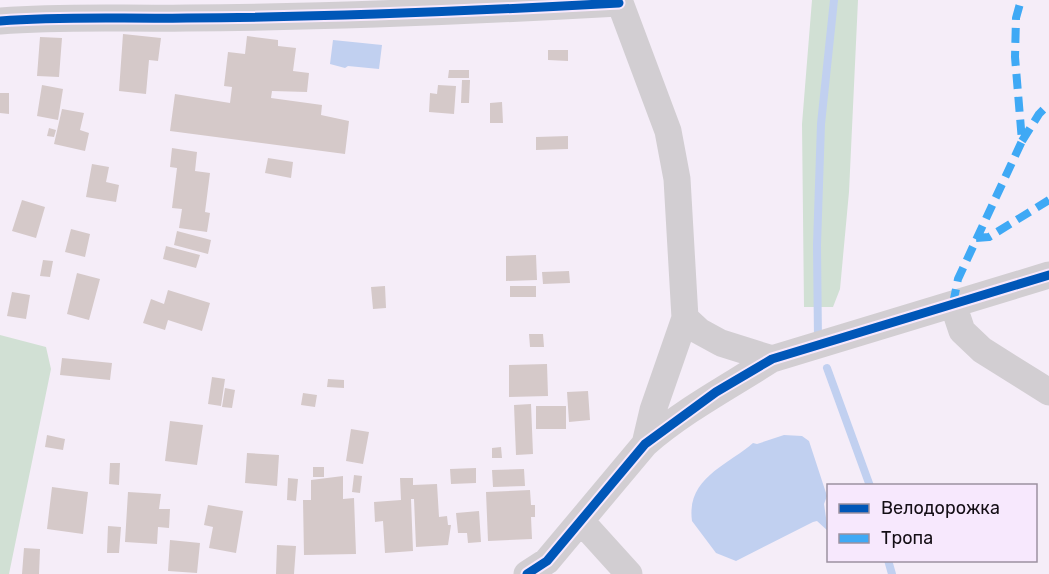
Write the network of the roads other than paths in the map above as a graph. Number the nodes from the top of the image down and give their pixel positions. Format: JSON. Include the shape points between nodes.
{"nodes":[{"id":1,"x":619,"y":2,"type":"edge"},
{"id":2,"x":0,"y":21,"type":"edge"},
{"id":3,"x":1049,"y":275,"type":"edge"},
{"id":4,"x":953,"y":304,"type":"junction"},
{"id":5,"x":685,"y":318,"type":"junction"},
{"id":6,"x":772,"y":359,"type":"junction"},
{"id":7,"x":1049,"y":392,"type":"edge"},
{"id":8,"x":645,"y":444,"type":"junction"},
{"id":9,"x":581,"y":521,"type":"junction"},
{"id":10,"x":527,"y":574,"type":"edge"},
{"id":11,"x":629,"y":574,"type":"edge"}],
"edges":[{"from":1,"to":2,"type":"street","via":[[459,13],[84,16]]},
{"from":1,"to":5,"type":"street","via":[[668,132],[676,179]]},
{"from":3,"to":4,"type":"street"},
{"from":4,"to":6,"type":"street"},
{"from":4,"to":7,"type":"street","via":[[962,331],[982,350]]},
{"from":5,"to":6,"type":"street","via":[[721,343]]},
{"from":5,"to":8,"type":"street"},
{"from":6,"to":8,"type":"street","via":[[716,392]]},
{"from":8,"to":9,"type":"street"},
{"from":9,"to":10,"type":"street","via":[[547,561]]},
{"from":9,"to":11,"type":"street"}]}
